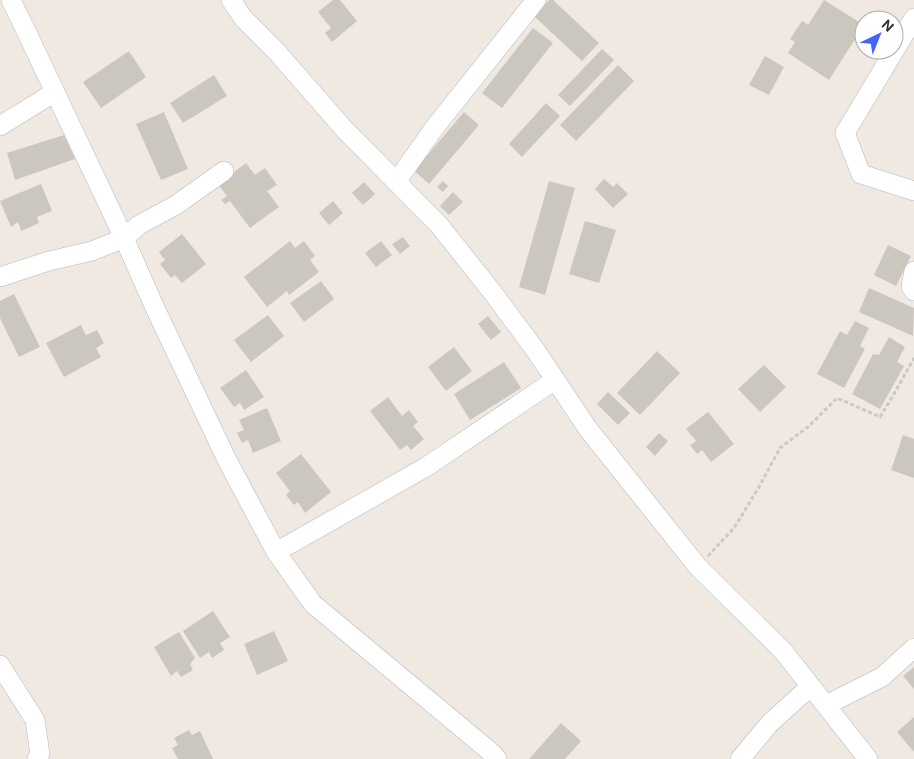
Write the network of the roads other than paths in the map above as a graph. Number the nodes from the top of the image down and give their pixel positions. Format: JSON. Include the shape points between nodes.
{"nodes":[{"id":1,"x":11,"y":0,"type":"edge"},
{"id":2,"x":232,"y":0,"type":"edge"},
{"id":3,"x":536,"y":0,"type":"edge"},
{"id":4,"x":914,"y":18,"type":"edge"},
{"id":5,"x":55,"y":92,"type":"junction"},
{"id":6,"x":0,"y":126,"type":"edge"},
{"id":7,"x":224,"y":171,"type":"dead end"},
{"id":8,"x":396,"y":182,"type":"junction"},
{"id":9,"x":914,"y":192,"type":"edge"},
{"id":10,"x":124,"y":238,"type":"junction"},
{"id":11,"x":914,"y":271,"type":"edge"},
{"id":12,"x":0,"y":277,"type":"edge"},
{"id":13,"x":914,"y":291,"type":"edge"},
{"id":14,"x":555,"y":380,"type":"junction"},
{"id":15,"x":276,"y":552,"type":"junction"},
{"id":16,"x":914,"y":648,"type":"edge"},
{"id":17,"x":0,"y":665,"type":"edge"},
{"id":18,"x":811,"y":686,"type":"junction"},
{"id":19,"x":826,"y":705,"type":"junction"},
{"id":20,"x":37,"y":759,"type":"edge"},
{"id":21,"x":497,"y":759,"type":"edge"},
{"id":22,"x":740,"y":759,"type":"edge"},
{"id":23,"x":868,"y":759,"type":"edge"}],
"edges":[{"from":1,"to":5,"type":"street"},
{"from":2,"to":8,"type":"street","via":[[243,18]]},
{"from":3,"to":8,"type":"street","via":[[435,127]]},
{"from":4,"to":9,"type":"street","via":[[845,133],[862,174]]},
{"from":5,"to":6,"type":"street"},
{"from":5,"to":10,"type":"street"},
{"from":7,"to":10,"type":"street"},
{"from":8,"to":14,"type":"street","via":[[440,225]]},
{"from":10,"to":12,"type":"street","via":[[92,251]]},
{"from":10,"to":15,"type":"street","via":[[226,458]]},
{"from":11,"to":13,"type":"street","via":[[911,288]]},
{"from":14,"to":15,"type":"street","via":[[426,467]]},
{"from":14,"to":18,"type":"street","via":[[588,429],[698,567],[783,651]]},
{"from":15,"to":21,"type":"street","via":[[313,604]]},
{"from":16,"to":19,"type":"street","via":[[882,677]]},
{"from":17,"to":20,"type":"street","via":[[35,720],[40,754]]},
{"from":18,"to":19,"type":"street"},
{"from":18,"to":22,"type":"street","via":[[770,723]]},
{"from":19,"to":23,"type":"street"}]}
